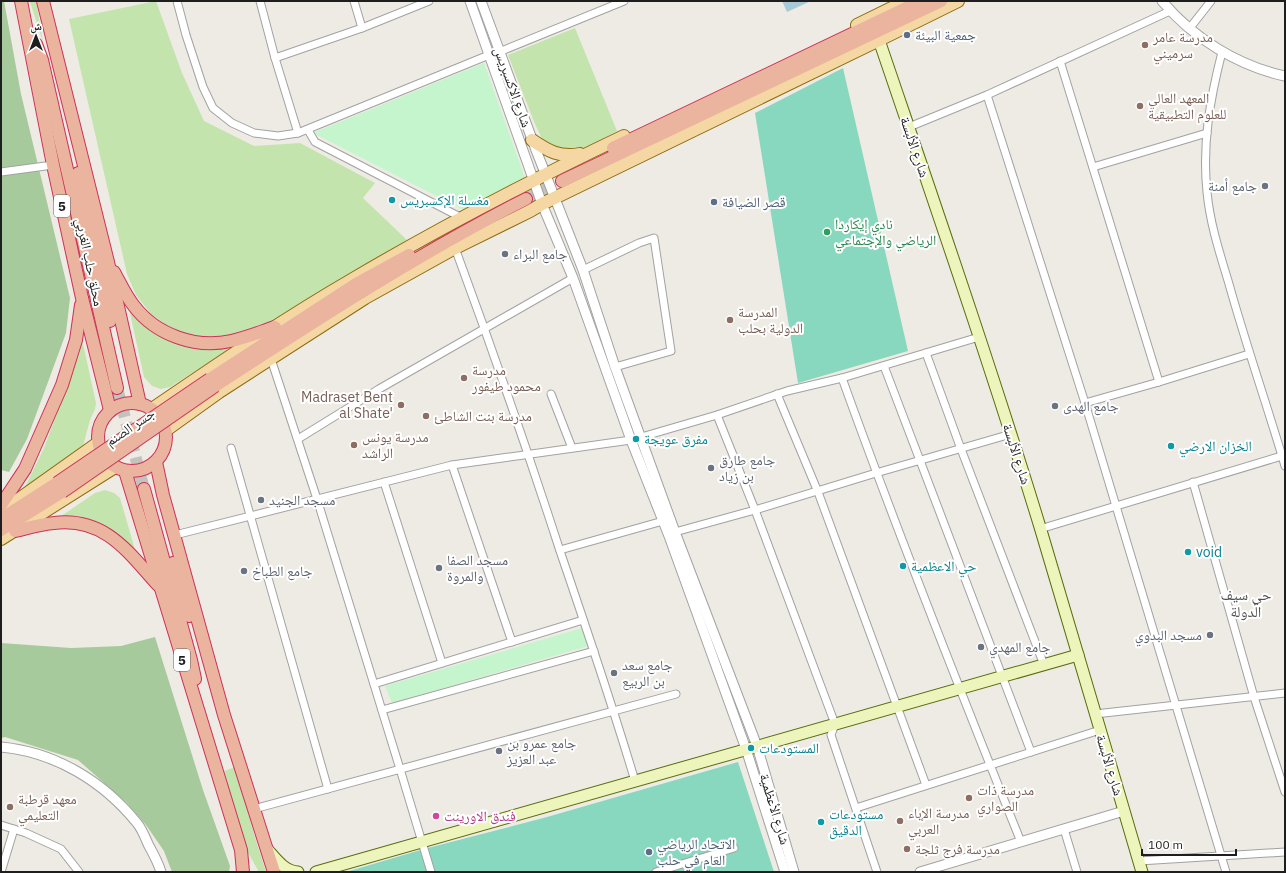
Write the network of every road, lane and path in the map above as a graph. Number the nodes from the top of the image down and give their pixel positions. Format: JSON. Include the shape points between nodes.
{"nodes":[{"id":1,"x":177,"y":1,"type":"edge"},
{"id":2,"x":260,"y":1,"type":"edge"},
{"id":3,"x":354,"y":1,"type":"edge"},
{"id":4,"x":429,"y":1,"type":"edge"},
{"id":5,"x":470,"y":1,"type":"edge"},
{"id":6,"x":481,"y":1,"type":"edge"},
{"id":7,"x":622,"y":1,"type":"edge"},
{"id":8,"x":906,"y":1,"type":"edge"},
{"id":9,"x":921,"y":1,"type":"edge"},
{"id":10,"x":941,"y":1,"type":"edge"},
{"id":11,"x":958,"y":1,"type":"edge"},
{"id":12,"x":1162,"y":1,"type":"edge"},
{"id":13,"x":1211,"y":1,"type":"edge"},
{"id":14,"x":44,"y":2,"type":"edge"},
{"id":15,"x":22,"y":4,"type":"edge"},
{"id":16,"x":1170,"y":11,"type":"junction"},
{"id":17,"x":362,"y":28,"type":"junction"},
{"id":18,"x":1189,"y":29,"type":"junction"},
{"id":19,"x":879,"y":40,"type":"junction"},
{"id":20,"x":500,"y":52,"type":"junction"},
{"id":21,"x":1222,"y":52,"type":"junction"},
{"id":22,"x":489,"y":55,"type":"junction"},
{"id":23,"x":275,"y":58,"type":"junction"},
{"id":24,"x":1060,"y":61,"type":"junction"},
{"id":25,"x":1285,"y":76,"type":"edge"},
{"id":26,"x":987,"y":95,"type":"junction"},
{"id":27,"x":908,"y":127,"type":"junction"},
{"id":28,"x":308,"y":130,"type":"junction"},
{"id":29,"x":298,"y":133,"type":"junction"},
{"id":30,"x":1207,"y":133,"type":"junction"},
{"id":31,"x":532,"y":140,"type":"junction"},
{"id":32,"x":595,"y":150,"type":"junction"},
{"id":33,"x":53,"y":165,"type":"junction"},
{"id":34,"x":1093,"y":167,"type":"junction"},
{"id":35,"x":1,"y":172,"type":"edge"},
{"id":36,"x":545,"y":174,"type":"junction"},
{"id":37,"x":534,"y":179,"type":"junction"},
{"id":38,"x":524,"y":196,"type":"tunnel mouth"},
{"id":39,"x":554,"y":198,"type":"junction"},
{"id":40,"x":542,"y":204,"type":"junction"},
{"id":41,"x":462,"y":218,"type":"junction"},
{"id":42,"x":455,"y":248,"type":"junction"},
{"id":43,"x":108,"y":262,"type":"junction"},
{"id":44,"x":583,"y":270,"type":"junction"},
{"id":45,"x":573,"y":278,"type":"junction"},
{"id":46,"x":359,"y":288,"type":"junction"},
{"id":47,"x":82,"y":298,"type":"junction"},
{"id":48,"x":275,"y":327,"type":"junction"},
{"id":49,"x":485,"y":329,"type":"junction"},
{"id":50,"x":979,"y":337,"type":"junction"},
{"id":51,"x":926,"y":353,"type":"junction"},
{"id":52,"x":1249,"y":354,"type":"junction"},
{"id":53,"x":271,"y":359,"type":"junction"},
{"id":54,"x":884,"y":366,"type":"junction"},
{"id":55,"x":615,"y":368,"type":"junction"},
{"id":56,"x":842,"y":378,"type":"junction"},
{"id":57,"x":1159,"y":382,"type":"junction"},
{"id":58,"x":551,"y":394,"type":"dead end"},
{"id":59,"x":777,"y":394,"type":"junction"},
{"id":60,"x":1085,"y":403,"type":"junction"},
{"id":61,"x":140,"y":404,"type":"junction"},
{"id":62,"x":152,"y":409,"type":"junction"},
{"id":63,"x":110,"y":410,"type":"junction"},
{"id":64,"x":716,"y":415,"type":"junction"},
{"id":65,"x":166,"y":430,"type":"junction"},
{"id":66,"x":1011,"y":434,"type":"junction"},
{"id":67,"x":641,"y":437,"type":"junction"},
{"id":68,"x":298,"y":440,"type":"junction"},
{"id":69,"x":631,"y":440,"type":"junction"},
{"id":70,"x":98,"y":443,"type":"junction"},
{"id":71,"x":231,"y":448,"type":"dead end"},
{"id":72,"x":572,"y":448,"type":"junction"},
{"id":73,"x":961,"y":449,"type":"junction"},
{"id":74,"x":528,"y":454,"type":"junction"},
{"id":75,"x":1283,"y":455,"type":"edge"},
{"id":76,"x":156,"y":462,"type":"junction"},
{"id":77,"x":920,"y":462,"type":"junction"},
{"id":78,"x":452,"y":466,"type":"junction"},
{"id":79,"x":1285,"y":466,"type":"edge"},
{"id":80,"x":120,"y":469,"type":"junction"},
{"id":81,"x":876,"y":473,"type":"junction"},
{"id":82,"x":384,"y":482,"type":"junction"},
{"id":83,"x":1193,"y":482,"type":"junction"},
{"id":84,"x":59,"y":487,"type":"junction"},
{"id":85,"x":818,"y":492,"type":"junction"},
{"id":86,"x":317,"y":499,"type":"junction"},
{"id":87,"x":1,"y":505,"type":"edge"},
{"id":88,"x":1116,"y":506,"type":"junction"},
{"id":89,"x":755,"y":510,"type":"junction"},
{"id":90,"x":1,"y":512,"type":"edge"},
{"id":91,"x":250,"y":516,"type":"junction"},
{"id":92,"x":1,"y":519,"type":"edge"},
{"id":93,"x":663,"y":521,"type":"junction"},
{"id":94,"x":1040,"y":529,"type":"junction"},
{"id":95,"x":1,"y":530,"type":"edge"},
{"id":96,"x":15,"y":531,"type":"junction"},
{"id":97,"x":675,"y":532,"type":"junction"},
{"id":98,"x":175,"y":535,"type":"junction"},
{"id":99,"x":1,"y":539,"type":"edge"},
{"id":100,"x":560,"y":550,"type":"junction"},
{"id":101,"x":160,"y":588,"type":"junction"},
{"id":102,"x":583,"y":620,"type":"junction"},
{"id":103,"x":512,"y":642,"type":"junction"},
{"id":104,"x":594,"y":651,"type":"junction"},
{"id":105,"x":1078,"y":655,"type":"junction"},
{"id":106,"x":442,"y":663,"type":"junction"},
{"id":107,"x":1044,"y":664,"type":"junction"},
{"id":108,"x":1002,"y":676,"type":"junction"},
{"id":109,"x":374,"y":684,"type":"junction"},
{"id":110,"x":960,"y":689,"type":"junction"},
{"id":111,"x":1285,"y":693,"type":"edge"},
{"id":112,"x":676,"y":694,"type":"dead end"},
{"id":113,"x":1254,"y":697,"type":"junction"},
{"id":114,"x":897,"y":706,"type":"junction"},
{"id":115,"x":1176,"y":706,"type":"junction"},
{"id":116,"x":382,"y":710,"type":"junction"},
{"id":117,"x":614,"y":711,"type":"junction"},
{"id":118,"x":1095,"y":714,"type":"junction"},
{"id":119,"x":224,"y":715,"type":"junction"},
{"id":120,"x":835,"y":724,"type":"junction"},
{"id":121,"x":1100,"y":730,"type":"junction"},
{"id":122,"x":203,"y":731,"type":"junction"},
{"id":123,"x":757,"y":746,"type":"junction"},
{"id":124,"x":1,"y":747,"type":"edge"},
{"id":125,"x":746,"y":749,"type":"junction"},
{"id":126,"x":1031,"y":752,"type":"junction"},
{"id":127,"x":990,"y":765,"type":"junction"},
{"id":128,"x":400,"y":769,"type":"junction"},
{"id":129,"x":635,"y":781,"type":"junction"},
{"id":130,"x":926,"y":785,"type":"junction"},
{"id":131,"x":328,"y":789,"type":"junction"},
{"id":132,"x":1285,"y":792,"type":"edge"},
{"id":133,"x":856,"y":808,"type":"junction"},
{"id":134,"x":254,"y":809,"type":"junction"},
{"id":135,"x":1124,"y":811,"type":"junction"},
{"id":136,"x":1,"y":825,"type":"edge"},
{"id":137,"x":14,"y":829,"type":"junction"},
{"id":138,"x":1064,"y":829,"type":"junction"},
{"id":139,"x":422,"y":842,"type":"junction"},
{"id":140,"x":1021,"y":842,"type":"junction"},
{"id":141,"x":734,"y":848,"type":"dead end"},
{"id":142,"x":267,"y":849,"type":"junction"},
{"id":143,"x":241,"y":850,"type":"junction"},
{"id":144,"x":1285,"y":852,"type":"edge"},
{"id":145,"x":1222,"y":856,"type":"junction"},
{"id":146,"x":1139,"y":861,"type":"junction"},
{"id":147,"x":1,"y":872,"type":"edge"},
{"id":148,"x":79,"y":872,"type":"edge"},
{"id":149,"x":161,"y":872,"type":"edge"},
{"id":150,"x":243,"y":872,"type":"edge"},
{"id":151,"x":248,"y":872,"type":"edge"},
{"id":152,"x":274,"y":872,"type":"edge"},
{"id":153,"x":298,"y":872,"type":"edge"},
{"id":154,"x":316,"y":872,"type":"edge"},
{"id":155,"x":431,"y":872,"type":"edge"},
{"id":156,"x":656,"y":872,"type":"edge"},
{"id":157,"x":785,"y":872,"type":"edge"},
{"id":158,"x":794,"y":872,"type":"edge"},
{"id":159,"x":877,"y":872,"type":"edge"},
{"id":160,"x":920,"y":872,"type":"edge"},
{"id":161,"x":1077,"y":872,"type":"edge"},
{"id":162,"x":1142,"y":872,"type":"edge"},
{"id":163,"x":1226,"y":872,"type":"edge"}],
"edges":[{"from":1,"to":29,"type":"street","via":[[203,87],[213,108],[232,123],[254,134],[278,136]]},
{"from":2,"to":23,"type":"street"},
{"from":3,"to":17,"type":"street"},
{"from":4,"to":17,"type":"street"},
{"from":5,"to":22,"type":"street"},
{"from":6,"to":20,"type":"street","name":"شارع الاكسبريس"},
{"from":7,"to":20,"type":"street"},
{"from":8,"to":32,"type":"main road"},
{"from":9,"to":10,"type":"highway","via":[[561,177]]},
{"from":11,"to":19,"type":"main road"},
{"from":12,"to":16,"type":"street"},
{"from":13,"to":18,"type":"street"},
{"from":14,"to":15,"type":"highway","via":[[53,60],[120,387],[42,60]]},
{"from":14,"to":43,"type":"highway","name":"محلق حلب الغربي","number":"5"},
{"from":15,"to":33,"type":"highway","name":"محلق حلب الغربي","number":"5"},
{"from":16,"to":18,"type":"street"},
{"from":16,"to":24,"type":"street"},
{"from":17,"to":23,"type":"street"},
{"from":18,"to":21,"type":"street"},
{"from":19,"to":27,"type":"main road","name":"شارع الألبسة"},
{"from":19,"to":39,"type":"main road"},
{"from":20,"to":31,"type":"street","name":"شارع الاكسبريس"},
{"from":21,"to":25,"type":"street","via":[[1248,65]]},
{"from":21,"to":30,"type":"street","via":[[1208,114]]},
{"from":22,"to":28,"type":"street"},
{"from":22,"to":37,"type":"street"},
{"from":23,"to":29,"type":"street"},
{"from":24,"to":26,"type":"street"},
{"from":24,"to":34,"type":"street"},
{"from":26,"to":27,"type":"street"},
{"from":26,"to":60,"type":"street"},
{"from":27,"to":50,"type":"main road","name":"شارع الألبسة"},
{"from":28,"to":29,"type":"street"},
{"from":28,"to":41,"type":"street","via":[[315,142]]},
{"from":30,"to":34,"type":"street"},
{"from":30,"to":52,"type":"street","via":[[1207,194],[1213,231]]},
{"from":31,"to":32,"type":"main road","via":[[561,155]]},
{"from":31,"to":36,"type":"street","name":"شارع الاكسبريس"},
{"from":32,"to":36,"type":"main road"},
{"from":33,"to":35,"type":"street"},
{"from":33,"to":47,"type":"highway","name":"محلق حلب الغربي","number":"5"},
{"from":34,"to":57,"type":"street"},
{"from":36,"to":37,"type":"main road"},
{"from":36,"to":39,"type":"street","name":"شارع الاكسبريس"},
{"from":37,"to":40,"type":"street"},
{"from":37,"to":41,"type":"main road"},
{"from":38,"to":46,"type":"highway","name":"جسر الصنم"},
{"from":39,"to":40,"type":"main road"},
{"from":39,"to":44,"type":"street","name":"شارع الاكسبريس"},
{"from":40,"to":42,"type":"main road"},
{"from":40,"to":45,"type":"street"},
{"from":41,"to":46,"type":"main road"},
{"from":42,"to":46,"type":"main road"},
{"from":42,"to":49,"type":"street"},
{"from":43,"to":48,"type":"highway","via":[[141,314],[158,328],[177,338],[198,343],[220,343]]},
{"from":43,"to":61,"type":"highway","name":"محلق حلب الغربي","number":"5"},
{"from":44,"to":55,"type":"street","name":"شارع الاكسبريس"},
{"from":44,"to":55,"type":"street","via":[[654,238],[671,351]]},
{"from":45,"to":49,"type":"street"},
{"from":45,"to":69,"type":"street"},
{"from":46,"to":48,"type":"main road"},
{"from":46,"to":53,"type":"main road"},
{"from":46,"to":84,"type":"highway","name":"جسر الصنم","bridge":true},
{"from":47,"to":63,"type":"highway","name":"محلق حلب الغربي","number":"5"},
{"from":47,"to":87,"type":"highway","via":[[76,340],[62,385],[25,470]]},
{"from":48,"to":62,"type":"main road"},
{"from":49,"to":68,"type":"street","via":[[379,389]]},
{"from":49,"to":74,"type":"street"},
{"from":50,"to":51,"type":"street"},
{"from":50,"to":66,"type":"main road","name":"شارع الألبسة"},
{"from":51,"to":54,"type":"street"},
{"from":51,"to":73,"type":"street"},
{"from":52,"to":57,"type":"street"},
{"from":52,"to":75,"type":"street"},
{"from":53,"to":65,"type":"main road"},
{"from":53,"to":68,"type":"street"},
{"from":54,"to":56,"type":"street"},
{"from":54,"to":77,"type":"street"},
{"from":55,"to":67,"type":"street","name":"شارع الاكسبريس"},
{"from":56,"to":59,"type":"street"},
{"from":56,"to":81,"type":"street"},
{"from":57,"to":60,"type":"street"},
{"from":58,"to":72,"type":"street"},
{"from":59,"to":64,"type":"street"},
{"from":59,"to":85,"type":"street"},
{"from":60,"to":88,"type":"street"},
{"from":61,"to":62,"type":"highway"},
{"from":61,"to":63,"type":"highway","via":[[124,404]]},
{"from":62,"to":65,"type":"highway"},
{"from":63,"to":70,"type":"highway","via":[[100,425]]},
{"from":64,"to":67,"type":"street"},
{"from":64,"to":89,"type":"street"},
{"from":65,"to":76,"type":"highway","via":[[166,445]]},
{"from":66,"to":73,"type":"street"},
{"from":66,"to":94,"type":"main road","name":"شارع الألبسة"},
{"from":67,"to":69,"type":"street"},
{"from":67,"to":97,"type":"street","name":"شارع الأعظمية"},
{"from":68,"to":86,"type":"street"},
{"from":69,"to":72,"type":"street"},
{"from":69,"to":93,"type":"street"},
{"from":70,"to":80,"type":"highway","via":[[107,461]]},
{"from":70,"to":90,"type":"main road"},
{"from":71,"to":91,"type":"street"},
{"from":72,"to":74,"type":"street"},
{"from":73,"to":77,"type":"street"},
{"from":73,"to":107,"type":"street"},
{"from":74,"to":78,"type":"street"},
{"from":74,"to":100,"type":"street"},
{"from":75,"to":79,"type":"street"},
{"from":75,"to":83,"type":"street"},
{"from":76,"to":80,"type":"highway","via":[[138,471]]},
{"from":76,"to":98,"type":"highway","number":"5"},
{"from":77,"to":81,"type":"street"},
{"from":77,"to":108,"type":"street"},
{"from":78,"to":82,"type":"street"},
{"from":78,"to":103,"type":"street"},
{"from":80,"to":96,"type":"main road"},
{"from":80,"to":101,"type":"highway","number":"5"},
{"from":81,"to":85,"type":"street"},
{"from":81,"to":110,"type":"street"},
{"from":82,"to":86,"type":"street"},
{"from":82,"to":106,"type":"street"},
{"from":83,"to":88,"type":"street"},
{"from":83,"to":113,"type":"street"},
{"from":84,"to":92,"type":"highway"},
{"from":84,"to":95,"type":"highway"},
{"from":85,"to":89,"type":"street"},
{"from":85,"to":114,"type":"street"},
{"from":86,"to":91,"type":"street"},
{"from":86,"to":109,"type":"street"},
{"from":88,"to":94,"type":"street"},
{"from":88,"to":115,"type":"street"},
{"from":89,"to":97,"type":"street"},
{"from":89,"to":120,"type":"street"},
{"from":91,"to":98,"type":"street"},
{"from":91,"to":131,"type":"street"},
{"from":93,"to":100,"type":"street"},
{"from":93,"to":125,"type":"street"},
{"from":94,"to":105,"type":"main road","name":"شارع الألبسة"},
{"from":96,"to":99,"type":"main road"},
{"from":96,"to":101,"type":"highway","via":[[66,522],[99,530],[126,549]]},
{"from":97,"to":123,"type":"street","name":"شارع الأعظمية"},
{"from":98,"to":119,"type":"highway","number":"5"},
{"from":100,"to":102,"type":"street"},
{"from":101,"to":122,"type":"highway","number":"5"},
{"from":102,"to":103,"type":"street"},
{"from":102,"to":104,"type":"street"},
{"from":103,"to":106,"type":"street"},
{"from":104,"to":116,"type":"street"},
{"from":104,"to":117,"type":"street"},
{"from":105,"to":107,"type":"main road"},
{"from":105,"to":118,"type":"main road","name":"شارع الألبسة"},
{"from":106,"to":109,"type":"street"},
{"from":107,"to":108,"type":"main road"},
{"from":108,"to":110,"type":"main road"},
{"from":108,"to":126,"type":"street"},
{"from":109,"to":116,"type":"street"},
{"from":110,"to":114,"type":"main road"},
{"from":110,"to":127,"type":"street"},
{"from":111,"to":113,"type":"street"},
{"from":112,"to":117,"type":"street"},
{"from":113,"to":115,"type":"street"},
{"from":113,"to":132,"type":"street"},
{"from":114,"to":120,"type":"main road"},
{"from":114,"to":130,"type":"street"},
{"from":115,"to":118,"type":"street"},
{"from":115,"to":145,"type":"street"},
{"from":116,"to":128,"type":"street"},
{"from":117,"to":128,"type":"street"},
{"from":117,"to":129,"type":"street"},
{"from":118,"to":121,"type":"main road","name":"شارع الألبسة"},
{"from":119,"to":122,"type":"highway","number":"5","via":[[201,659],[147,488],[191,660]]},
{"from":119,"to":134,"type":"highway","number":"5"},
{"from":120,"to":123,"type":"main road"},
{"from":120,"to":133,"type":"street","via":[[831,735]]},
{"from":121,"to":126,"type":"street"},
{"from":121,"to":135,"type":"main road","name":"شارع الألبسة"},
{"from":122,"to":143,"type":"highway","number":"5"},
{"from":123,"to":125,"type":"main road"},
{"from":123,"to":158,"type":"street","name":"شارع الأعظمية"},
{"from":124,"to":149,"type":"street","via":[[48,757],[77,770],[112,795],[138,824]]},
{"from":125,"to":129,"type":"main road"},
{"from":125,"to":157,"type":"street"},
{"from":126,"to":127,"type":"street"},
{"from":127,"to":130,"type":"street"},
{"from":127,"to":140,"type":"street"},
{"from":128,"to":131,"type":"street"},
{"from":128,"to":139,"type":"street"},
{"from":129,"to":139,"type":"main road"},
{"from":130,"to":133,"type":"street"},
{"from":131,"to":134,"type":"street"},
{"from":133,"to":159,"type":"street"},
{"from":134,"to":142,"type":"highway","number":"5"},
{"from":135,"to":138,"type":"street"},
{"from":135,"to":146,"type":"main road","name":"شارع الألبسة"},
{"from":136,"to":137,"type":"street"},
{"from":137,"to":147,"type":"street"},
{"from":137,"to":148,"type":"street","via":[[61,849]]},
{"from":138,"to":140,"type":"street"},
{"from":138,"to":161,"type":"street"},
{"from":139,"to":154,"type":"main road"},
{"from":139,"to":155,"type":"street"},
{"from":140,"to":160,"type":"street"},
{"from":141,"to":156,"type":"street"},
{"from":142,"to":152,"type":"highway","number":"5"},
{"from":142,"to":153,"type":"main road","via":[[281,864],[292,872]]},
{"from":143,"to":150,"type":"highway"},
{"from":143,"to":151,"type":"highway","number":"5"},
{"from":144,"to":145,"type":"street"},
{"from":145,"to":146,"type":"street"},
{"from":145,"to":163,"type":"street"},
{"from":146,"to":162,"type":"main road","name":"شارع الألبسة"}]}
